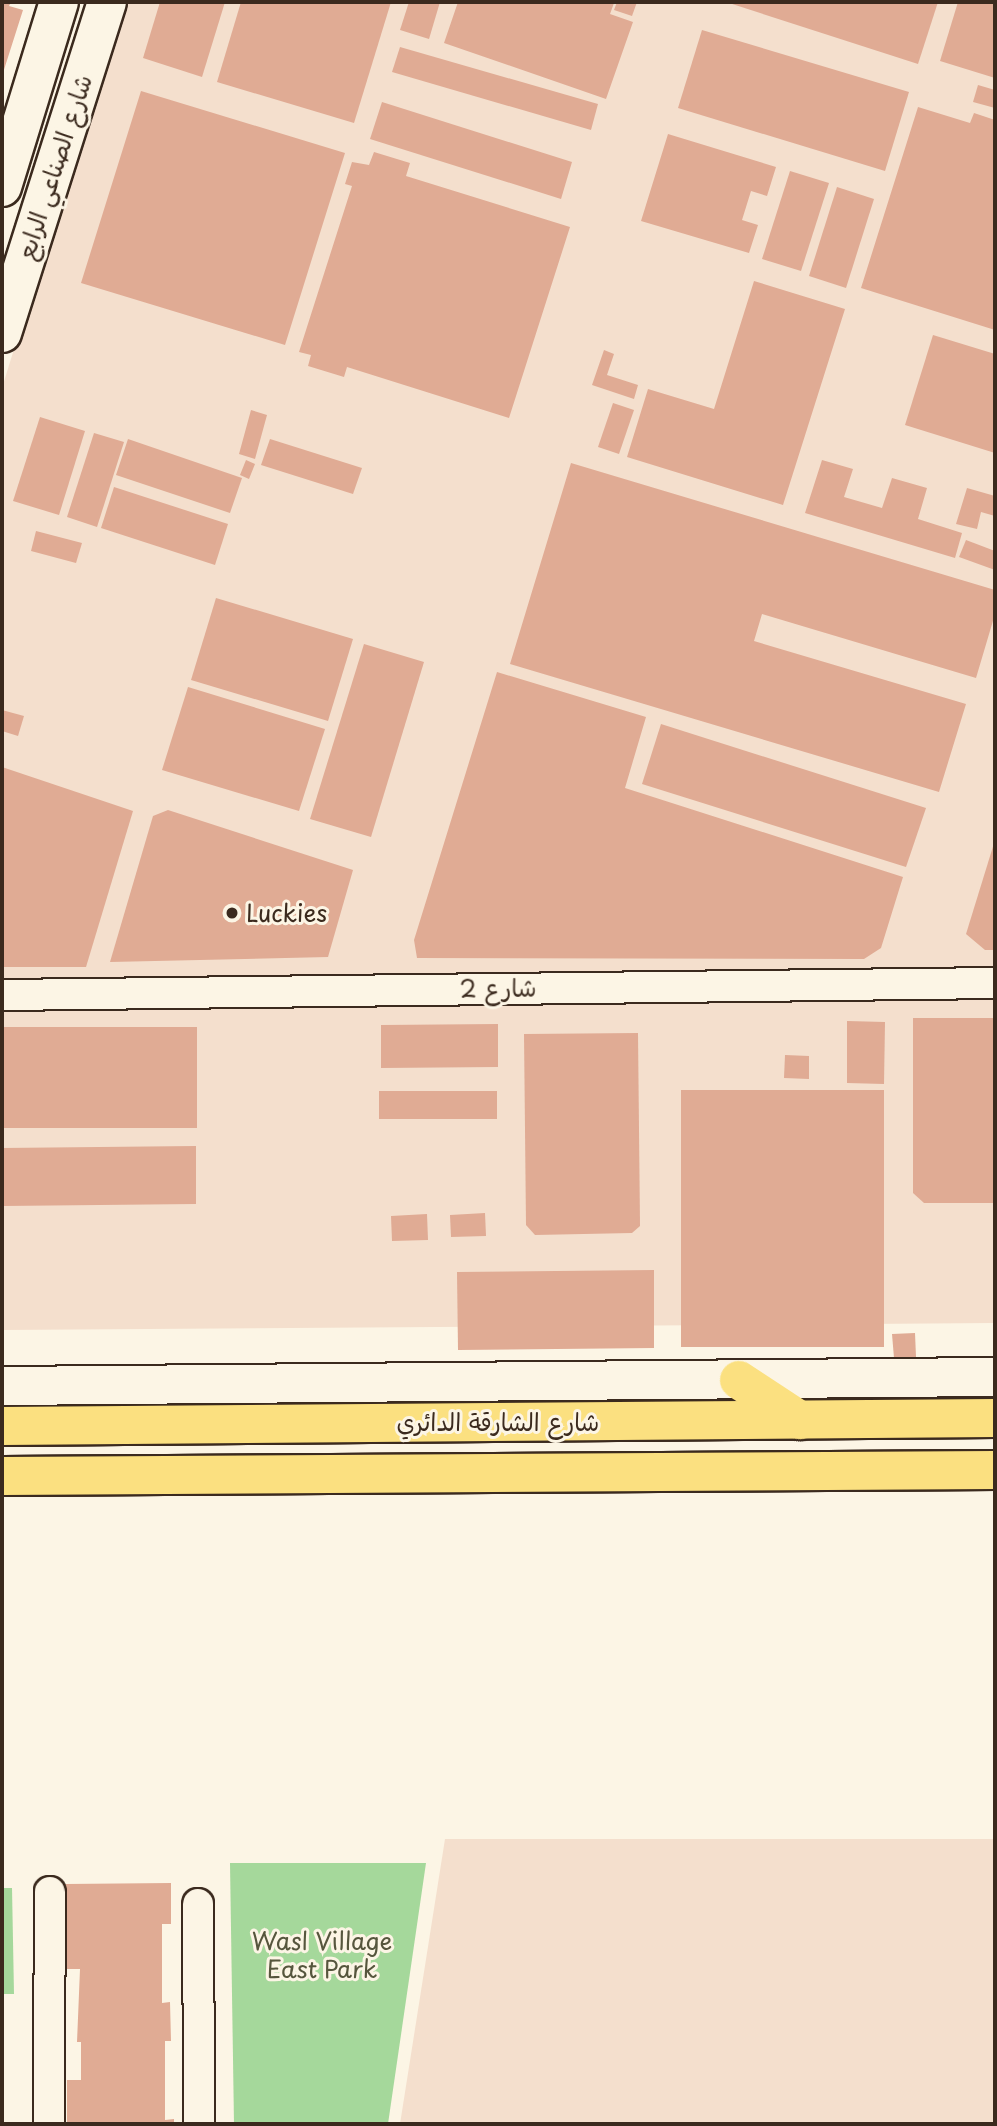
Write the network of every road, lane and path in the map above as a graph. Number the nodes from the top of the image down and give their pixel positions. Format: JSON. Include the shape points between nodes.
{"nodes":[{"id":1,"x":60,"y":2,"type":"edge"},
{"id":2,"x":107,"y":2,"type":"edge"},
{"id":3,"x":2,"y":187,"type":"edge"},
{"id":4,"x":2,"y":333,"type":"edge"},
{"id":5,"x":995,"y":983,"type":"edge"},
{"id":6,"x":2,"y":995,"type":"edge"},
{"id":7,"x":995,"y":1377,"type":"edge"},
{"id":8,"x":739,"y":1380,"type":"junction"},
{"id":9,"x":2,"y":1386,"type":"edge"},
{"id":10,"x":995,"y":1418,"type":"edge"},
{"id":11,"x":800,"y":1420,"type":"junction"},
{"id":12,"x":2,"y":1426,"type":"edge"},
{"id":13,"x":995,"y":1470,"type":"edge"},
{"id":14,"x":2,"y":1476,"type":"edge"},
{"id":15,"x":50,"y":1892,"type":"dead end"},
{"id":16,"x":198,"y":1904,"type":"dead end"},
{"id":17,"x":49,"y":2124,"type":"edge"},
{"id":18,"x":200,"y":2124,"type":"edge"}],
"edges":[{"from":1,"to":3,"type":"street","name":"شارع الصناعي الرابع"},
{"from":2,"to":4,"type":"street","name":"شارع الصناعي الرابع"},
{"from":5,"to":6,"type":"street","name":"شارع 2"},
{"from":7,"to":8,"type":"street"},
{"from":8,"to":9,"type":"street"},
{"from":8,"to":11,"type":"highway"},
{"from":10,"to":11,"type":"highway","name":"شارع الشارقة الدائري"},
{"from":11,"to":12,"type":"highway","name":"شارع الشارقة الدائري"},
{"from":13,"to":14,"type":"highway","name":"شارع الشارقة الدائري"},
{"from":15,"to":17,"type":"street"},
{"from":16,"to":18,"type":"street"}]}
